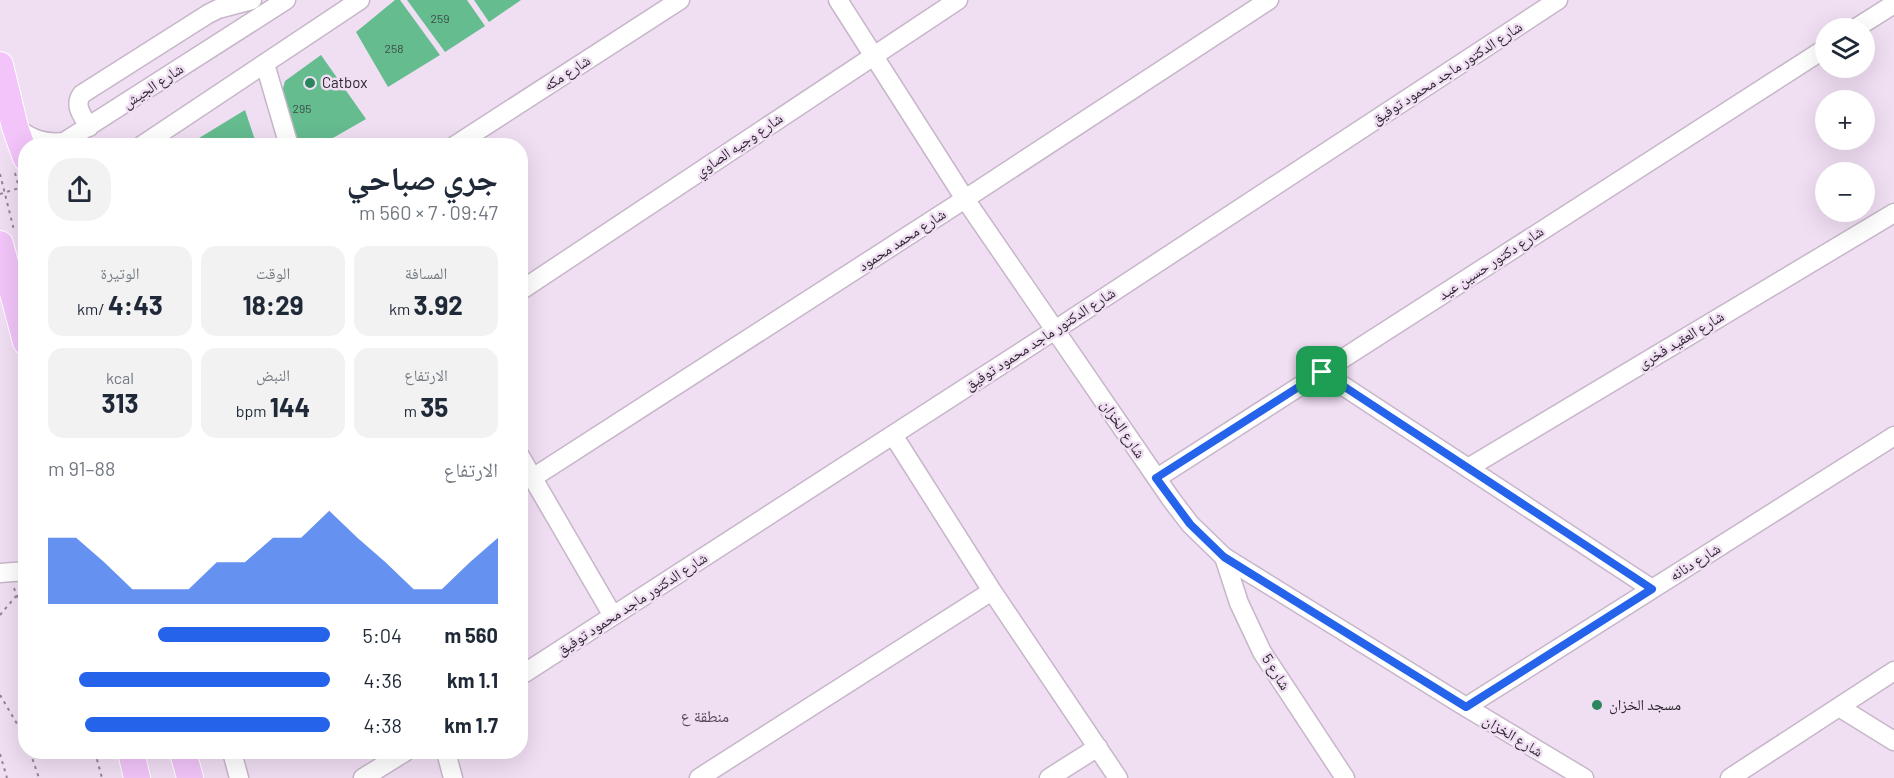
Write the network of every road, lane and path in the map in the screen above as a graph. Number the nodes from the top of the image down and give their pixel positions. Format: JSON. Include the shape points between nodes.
{"nodes":[{"id":1,"x":252,"y":0,"type":"edge"},
{"id":2,"x":286,"y":0,"type":"edge"},
{"id":3,"x":360,"y":0,"type":"edge"},
{"id":4,"x":680,"y":0,"type":"edge"},
{"id":5,"x":838,"y":0,"type":"edge"},
{"id":6,"x":958,"y":0,"type":"edge"},
{"id":7,"x":1269,"y":0,"type":"edge"},
{"id":8,"x":1558,"y":0,"type":"edge"},
{"id":9,"x":1894,"y":4,"type":"edge"},
{"id":10,"x":1872,"y":18,"type":"edge"},
{"id":11,"x":873,"y":55,"type":"junction"},
{"id":12,"x":1815,"y":55,"type":"edge"},
{"id":13,"x":266,"y":64,"type":"junction"},
{"id":14,"x":0,"y":65,"type":"edge"},
{"id":15,"x":89,"y":127,"type":"junction"},
{"id":16,"x":20,"y":138,"type":"edge"},
{"id":17,"x":72,"y":138,"type":"edge"},
{"id":18,"x":153,"y":138,"type":"edge"},
{"id":19,"x":287,"y":138,"type":"edge"},
{"id":20,"x":465,"y":138,"type":"edge"},
{"id":21,"x":0,"y":174,"type":"edge"},
{"id":22,"x":18,"y":188,"type":"edge"},
{"id":23,"x":0,"y":194,"type":"edge"},
{"id":24,"x":5,"y":194,"type":"junction"},
{"id":25,"x":965,"y":199,"type":"junction"},
{"id":26,"x":1894,"y":213,"type":"edge"},
{"id":27,"x":5,"y":252,"type":"edge"},
{"id":28,"x":528,"y":286,"type":"edge"},
{"id":29,"x":18,"y":308,"type":"edge"},
{"id":30,"x":1055,"y":330,"type":"junction"},
{"id":31,"x":1322,"y":372,"type":"junction"},
{"id":32,"x":893,"y":435,"type":"junction"},
{"id":33,"x":1894,"y":436,"type":"edge"},
{"id":34,"x":528,"y":468,"type":"edge"},
{"id":35,"x":1468,"y":468,"type":"junction"},
{"id":36,"x":534,"y":477,"type":"junction"},
{"id":37,"x":1156,"y":478,"type":"junction"},
{"id":38,"x":1224,"y":557,"type":"junction"},
{"id":39,"x":13,"y":575,"type":"edge"},
{"id":40,"x":1652,"y":589,"type":"junction"},
{"id":41,"x":992,"y":591,"type":"junction"},
{"id":42,"x":16,"y":596,"type":"junction"},
{"id":43,"x":18,"y":598,"type":"edge"},
{"id":44,"x":0,"y":615,"type":"edge"},
{"id":45,"x":613,"y":616,"type":"junction"},
{"id":46,"x":528,"y":671,"type":"edge"},
{"id":47,"x":1892,"y":675,"type":"edge"},
{"id":48,"x":0,"y":695,"type":"edge"},
{"id":49,"x":1466,"y":707,"type":"junction"},
{"id":50,"x":1839,"y":707,"type":"junction"},
{"id":51,"x":18,"y":725,"type":"edge"},
{"id":52,"x":1894,"y":741,"type":"edge"},
{"id":53,"x":1098,"y":747,"type":"junction"},
{"id":54,"x":0,"y":754,"type":"edge"},
{"id":55,"x":32,"y":759,"type":"edge"},
{"id":56,"x":97,"y":759,"type":"edge"},
{"id":57,"x":133,"y":759,"type":"edge"},
{"id":58,"x":185,"y":759,"type":"edge"},
{"id":59,"x":234,"y":759,"type":"edge"},
{"id":60,"x":394,"y":759,"type":"edge"},
{"id":61,"x":448,"y":759,"type":"edge"},
{"id":62,"x":7,"y":778,"type":"edge"},
{"id":63,"x":39,"y":778,"type":"edge"},
{"id":64,"x":102,"y":778,"type":"edge"},
{"id":65,"x":137,"y":778,"type":"edge"},
{"id":66,"x":190,"y":778,"type":"edge"},
{"id":67,"x":239,"y":778,"type":"edge"},
{"id":68,"x":363,"y":778,"type":"edge"},
{"id":69,"x":453,"y":778,"type":"edge"},
{"id":70,"x":699,"y":778,"type":"edge"},
{"id":71,"x":1049,"y":778,"type":"edge"},
{"id":72,"x":1118,"y":778,"type":"edge"},
{"id":73,"x":1345,"y":778,"type":"edge"},
{"id":74,"x":1584,"y":778,"type":"edge"},
{"id":75,"x":1730,"y":778,"type":"edge"}],
"edges":[{"from":1,"to":15,"type":"street","via":[[208,14],[82,94],[78,108]]},
{"from":2,"to":15,"type":"street","name":"شارع الجيش"},
{"from":3,"to":13,"type":"street"},
{"from":4,"to":20,"type":"street","name":"شارع مكه"},
{"from":5,"to":11,"type":"street","name":"شارع الخزان"},
{"from":6,"to":11,"type":"street","name":"شارع وجيه الصاوي"},
{"from":7,"to":25,"type":"street","name":"شارع محمد محمود"},
{"from":8,"to":30,"type":"street","name":"شارع الدكتور ماجد محمود توفيق"},
{"from":9,"to":10,"type":"street"},
{"from":11,"to":25,"type":"street","name":"شارع الخزان"},
{"from":11,"to":28,"type":"street","name":"شارع وجيه الصاوي"},
{"from":12,"to":31,"type":"street","name":"شارع دكتور حسين عيد"},
{"from":13,"to":18,"type":"street"},
{"from":13,"to":19,"type":"street"},
{"from":14,"to":16,"type":"highway"},
{"from":15,"to":17,"type":"street","name":"شارع الجيش"},
{"from":21,"to":24,"type":"path"},
{"from":22,"to":24,"type":"path"},
{"from":23,"to":24,"type":"path"},
{"from":24,"to":27,"type":"path"},
{"from":25,"to":30,"type":"street","name":"شارع الخزان"},
{"from":25,"to":36,"type":"street","name":"شارع محمد محمود"},
{"from":26,"to":35,"type":"street","name":"شارع العقيد فخرى"},
{"from":27,"to":29,"type":"highway"},
{"from":30,"to":32,"type":"street","name":"شارع الدكتور ماجد محمود توفيق"},
{"from":30,"to":37,"type":"street","name":"شارع الخزان"},
{"from":31,"to":35,"type":"street"},
{"from":31,"to":37,"type":"street","name":"شارع دكتور حسين عيد"},
{"from":32,"to":41,"type":"street"},
{"from":32,"to":45,"type":"street","name":"شارع الدكتور ماجد محمود توفيق"},
{"from":33,"to":40,"type":"street","name":"شارع دنانه"},
{"from":34,"to":36,"type":"street"},
{"from":35,"to":40,"type":"street"},
{"from":36,"to":45,"type":"street"},
{"from":37,"to":38,"type":"street","name":"شارع الخزان","via":[[1190,524]]},
{"from":38,"to":49,"type":"street","name":"شارع الخزان"},
{"from":38,"to":73,"type":"street","name":"شارع 5","via":[[1258,644]]},
{"from":39,"to":42,"type":"path"},
{"from":40,"to":49,"type":"street","name":"شارع دنانه"},
{"from":41,"to":53,"type":"street"},
{"from":41,"to":70,"type":"street"},
{"from":42,"to":43,"type":"path"},
{"from":42,"to":44,"type":"path"},
{"from":45,"to":46,"type":"street","name":"شارع الدكتور ماجد محمود توفيق"},
{"from":47,"to":50,"type":"street"},
{"from":48,"to":51,"type":"path"},
{"from":49,"to":74,"type":"street","name":"شارع الخزان"},
{"from":50,"to":52,"type":"street"},
{"from":50,"to":75,"type":"street"},
{"from":53,"to":71,"type":"street"},
{"from":53,"to":72,"type":"street"},
{"from":54,"to":62,"type":"path"},
{"from":55,"to":63,"type":"path"},
{"from":56,"to":64,"type":"path"},
{"from":57,"to":65,"type":"highway"},
{"from":58,"to":66,"type":"highway"},
{"from":59,"to":67,"type":"street"},
{"from":60,"to":68,"type":"street"},
{"from":61,"to":69,"type":"street"}]}
